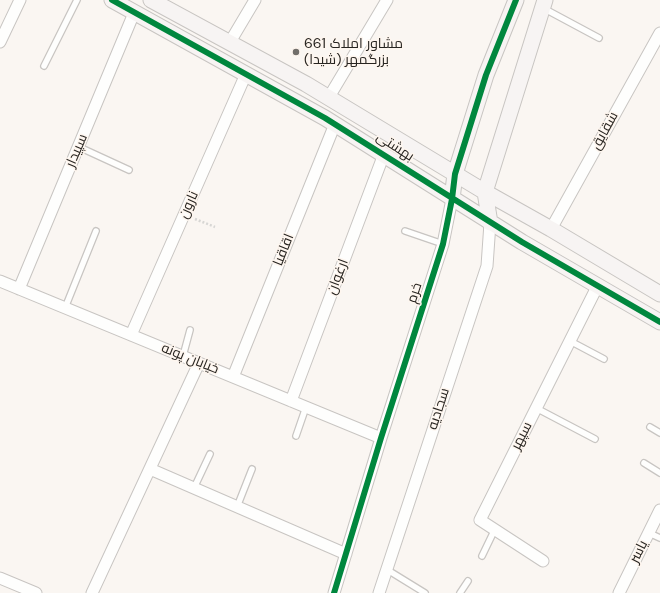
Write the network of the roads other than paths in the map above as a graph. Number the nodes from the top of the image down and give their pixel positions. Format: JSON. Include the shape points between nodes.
{"nodes":[{"id":1,"x":20,"y":0,"type":"edge"},
{"id":2,"x":77,"y":0,"type":"edge"},
{"id":3,"x":112,"y":0,"type":"edge"},
{"id":4,"x":152,"y":0,"type":"edge"},
{"id":5,"x":255,"y":0,"type":"edge"},
{"id":6,"x":387,"y":0,"type":"edge"},
{"id":7,"x":516,"y":0,"type":"edge"},
{"id":8,"x":544,"y":4,"type":"edge"},
{"id":9,"x":134,"y":12,"type":"junction"},
{"id":10,"x":660,"y":33,"type":"edge"},
{"id":11,"x":599,"y":38,"type":"dead end"},
{"id":12,"x":0,"y":42,"type":"edge"},
{"id":13,"x":230,"y":42,"type":"junction"},
{"id":14,"x":44,"y":66,"type":"dead end"},
{"id":15,"x":246,"y":74,"type":"junction"},
{"id":16,"x":329,"y":97,"type":"junction"},
{"id":17,"x":335,"y":124,"type":"junction"},
{"id":18,"x":79,"y":147,"type":"junction"},
{"id":19,"x":384,"y":154,"type":"junction"},
{"id":20,"x":129,"y":170,"type":"dead end"},
{"id":21,"x":455,"y":174,"type":"junction"},
{"id":22,"x":485,"y":192,"type":"junction"},
{"id":23,"x":452,"y":199,"type":"junction"},
{"id":24,"x":490,"y":223,"type":"junction"},
{"id":25,"x":551,"y":229,"type":"junction"},
{"id":26,"x":96,"y":231,"type":"dead end"},
{"id":27,"x":405,"y":231,"type":"dead end"},
{"id":28,"x":443,"y":244,"type":"junction"},
{"id":29,"x":0,"y":281,"type":"edge"},
{"id":30,"x":598,"y":286,"type":"junction"},
{"id":31,"x":19,"y":289,"type":"junction"},
{"id":32,"x":659,"y":293,"type":"edge"},
{"id":33,"x":65,"y":308,"type":"junction"},
{"id":34,"x":660,"y":322,"type":"edge"},
{"id":35,"x":190,"y":330,"type":"dead end"},
{"id":36,"x":131,"y":335,"type":"junction"},
{"id":37,"x":570,"y":341,"type":"junction"},
{"id":38,"x":182,"y":356,"type":"junction"},
{"id":39,"x":604,"y":359,"type":"dead end"},
{"id":40,"x":199,"y":363,"type":"junction"},
{"id":41,"x":233,"y":377,"type":"junction"},
{"id":42,"x":292,"y":401,"type":"junction"},
{"id":43,"x":306,"y":407,"type":"junction"},
{"id":44,"x":536,"y":408,"type":"junction"},
{"id":45,"x":650,"y":428,"type":"dead end"},
{"id":46,"x":660,"y":433,"type":"edge"},
{"id":47,"x":296,"y":436,"type":"dead end"},
{"id":48,"x":381,"y":438,"type":"junction"},
{"id":49,"x":595,"y":439,"type":"dead end"},
{"id":50,"x":210,"y":454,"type":"dead end"},
{"id":51,"x":644,"y":463,"type":"dead end"},
{"id":52,"x":150,"y":469,"type":"junction"},
{"id":53,"x":252,"y":470,"type":"dead end"},
{"id":54,"x":660,"y":473,"type":"edge"},
{"id":55,"x":194,"y":488,"type":"junction"},
{"id":56,"x":237,"y":507,"type":"junction"},
{"id":57,"x":660,"y":510,"type":"edge"},
{"id":58,"x":495,"y":530,"type":"junction"},
{"id":59,"x":649,"y":533,"type":"junction"},
{"id":60,"x":660,"y":538,"type":"edge"},
{"id":61,"x":346,"y":554,"type":"junction"},
{"id":62,"x":482,"y":556,"type":"dead end"},
{"id":63,"x":543,"y":561,"type":"dead end"},
{"id":64,"x":386,"y":569,"type":"junction"},
{"id":65,"x":0,"y":578,"type":"edge"},
{"id":66,"x":468,"y":581,"type":"dead end"},
{"id":67,"x":36,"y":593,"type":"edge"},
{"id":68,"x":92,"y":593,"type":"edge"},
{"id":69,"x":334,"y":593,"type":"edge"},
{"id":70,"x":379,"y":593,"type":"edge"},
{"id":71,"x":425,"y":593,"type":"edge"},
{"id":72,"x":460,"y":593,"type":"edge"},
{"id":73,"x":619,"y":593,"type":"edge"}],
"edges":[{"from":1,"to":12,"type":"street"},
{"from":2,"to":14,"type":"lane"},
{"from":3,"to":9,"type":"street","name":"بهشتی"},
{"from":4,"to":13,"type":"street","name":"بهشتی"},
{"from":5,"to":13,"type":"street"},
{"from":6,"to":16,"type":"street"},
{"from":7,"to":21,"type":"street","name":"خرم","via":[[486,75]]},
{"from":8,"to":11,"type":"lane"},
{"from":8,"to":22,"type":"street"},
{"from":9,"to":15,"type":"street","name":"بهشتی"},
{"from":9,"to":18,"type":"street","name":"سپیدار"},
{"from":10,"to":25,"type":"street","name":"شقایق"},
{"from":13,"to":16,"type":"street","name":"بهشتی"},
{"from":15,"to":17,"type":"street","name":"بهشتی"},
{"from":15,"to":36,"type":"street","name":"نارون"},
{"from":16,"to":21,"type":"street","name":"بهشتی"},
{"from":17,"to":19,"type":"street","name":"بهشتی"},
{"from":17,"to":41,"type":"street","name":"اقاقیا"},
{"from":18,"to":20,"type":"lane"},
{"from":18,"to":31,"type":"street","name":"سپیدار"},
{"from":19,"to":23,"type":"street","name":"بهشتی"},
{"from":19,"to":42,"type":"street","name":"ارغوان"},
{"from":21,"to":22,"type":"street","name":"بهشتی"},
{"from":21,"to":23,"type":"street","name":"خرم"},
{"from":22,"to":24,"type":"street"},
{"from":22,"to":25,"type":"street","name":"بهشتی"},
{"from":23,"to":24,"type":"street","name":"بهشتی"},
{"from":23,"to":28,"type":"street","name":"خرم"},
{"from":24,"to":30,"type":"street","name":"بهشتی"},
{"from":24,"to":64,"type":"street","name":"سجادیه","via":[[487,266]]},
{"from":25,"to":32,"type":"street","name":"بهشتی"},
{"from":26,"to":33,"type":"lane"},
{"from":27,"to":28,"type":"lane"},
{"from":28,"to":48,"type":"street","name":"خرم"},
{"from":29,"to":31,"type":"street","name":"خیابان پونه"},
{"from":30,"to":34,"type":"street","name":"بهشتی"},
{"from":30,"to":37,"type":"street","name":"سپهر"},
{"from":31,"to":33,"type":"street","name":"خیابان پونه"},
{"from":33,"to":36,"type":"street","name":"خیابان پونه"},
{"from":35,"to":38,"type":"lane"},
{"from":36,"to":38,"type":"street","name":"خیابان پونه"},
{"from":37,"to":39,"type":"lane"},
{"from":37,"to":44,"type":"street","name":"سپهر"},
{"from":38,"to":40,"type":"street","name":"خیابان پونه"},
{"from":40,"to":41,"type":"street","name":"خیابان پونه"},
{"from":40,"to":52,"type":"street"},
{"from":41,"to":42,"type":"street","name":"خیابان پونه"},
{"from":42,"to":43,"type":"street","name":"خیابان پونه"},
{"from":43,"to":47,"type":"lane"},
{"from":43,"to":48,"type":"street","name":"خیابان پونه"},
{"from":44,"to":49,"type":"lane"},
{"from":44,"to":58,"type":"street","name":"سپهر","via":[[480,520]]},
{"from":45,"to":46,"type":"lane"},
{"from":48,"to":61,"type":"street","name":"خرم"},
{"from":50,"to":55,"type":"lane"},
{"from":51,"to":54,"type":"lane"},
{"from":52,"to":55,"type":"street"},
{"from":52,"to":68,"type":"street"},
{"from":53,"to":56,"type":"lane"},
{"from":55,"to":56,"type":"street"},
{"from":56,"to":61,"type":"street"},
{"from":57,"to":59,"type":"street","name":"یاسر"},
{"from":58,"to":62,"type":"lane"},
{"from":58,"to":63,"type":"street","name":"سپهر"},
{"from":59,"to":60,"type":"lane"},
{"from":59,"to":73,"type":"street","name":"یاسر"},
{"from":61,"to":69,"type":"street","name":"خرم"},
{"from":64,"to":70,"type":"street","name":"سجادیه"},
{"from":64,"to":71,"type":"lane"},
{"from":65,"to":67,"type":"street"},
{"from":66,"to":72,"type":"lane"}]}
